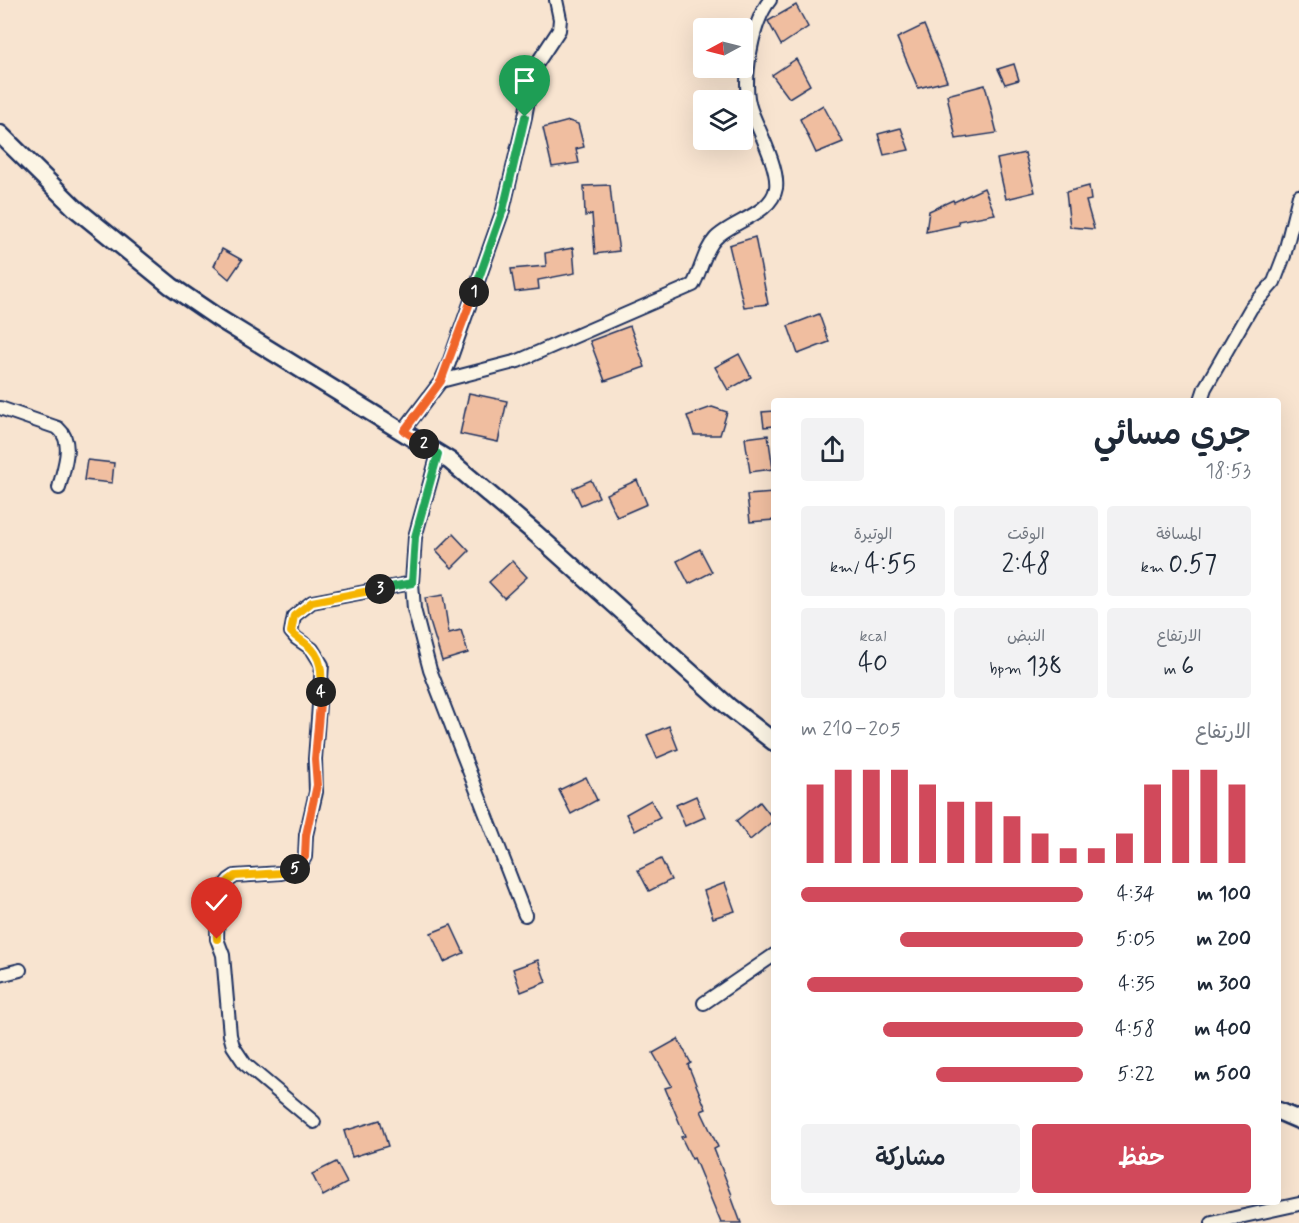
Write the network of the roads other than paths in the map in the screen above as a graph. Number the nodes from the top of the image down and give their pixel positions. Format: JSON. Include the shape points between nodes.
{"nodes":[{"id":1,"x":556,"y":0,"type":"edge"},
{"id":2,"x":770,"y":0,"type":"edge"},
{"id":3,"x":0,"y":134,"type":"edge"},
{"id":4,"x":1299,"y":196,"type":"edge"},
{"id":5,"x":441,"y":381,"type":"junction"},
{"id":6,"x":1202,"y":398,"type":"edge"},
{"id":7,"x":0,"y":408,"type":"edge"},
{"id":8,"x":404,"y":431,"type":"junction"},
{"id":9,"x":438,"y":454,"type":"junction"},
{"id":10,"x":59,"y":488,"type":"dead end"},
{"id":11,"x":412,"y":583,"type":"junction"},
{"id":12,"x":771,"y":740,"type":"edge"},
{"id":13,"x":525,"y":915,"type":"dead end"},
{"id":14,"x":771,"y":958,"type":"edge"},
{"id":15,"x":20,"y":970,"type":"dead end"},
{"id":16,"x":0,"y":975,"type":"edge"},
{"id":17,"x":704,"y":1003,"type":"dead end"},
{"id":18,"x":1281,"y":1112,"type":"edge"},
{"id":19,"x":1299,"y":1120,"type":"edge"},
{"id":20,"x":314,"y":1122,"type":"dead end"},
{"id":21,"x":1299,"y":1204,"type":"edge"},
{"id":22,"x":1212,"y":1223,"type":"edge"}],
"edges":[{"from":1,"to":5,"type":"street","via":[[559,30],[534,68],[503,210]]},
{"from":2,"to":5,"type":"street","via":[[763,9],[754,39],[747,94],[774,170],[776,187],[771,200],[714,239],[693,285],[518,361]]},
{"from":3,"to":8,"type":"street","via":[[75,208],[171,286]]},
{"from":4,"to":6,"type":"street","via":[[1274,282],[1251,308]]},
{"from":5,"to":8,"type":"street"},
{"from":7,"to":10,"type":"street","via":[[63,432],[68,445]]},
{"from":8,"to":9,"type":"street"},
{"from":9,"to":11,"type":"street","via":[[415,537]]},
{"from":9,"to":12,"type":"street"},
{"from":11,"to":13,"type":"street","via":[[414,609],[430,670]]},
{"from":11,"to":20,"type":"street","via":[[312,602],[294,616],[291,632],[312,649],[322,666],[315,759],[317,785],[305,857],[294,870],[235,876],[223,886],[218,898],[217,939],[223,955],[233,1046],[244,1064]]},
{"from":14,"to":17,"type":"street"},
{"from":15,"to":16,"type":"street"},
{"from":18,"to":19,"type":"street"},
{"from":21,"to":22,"type":"street"}]}
